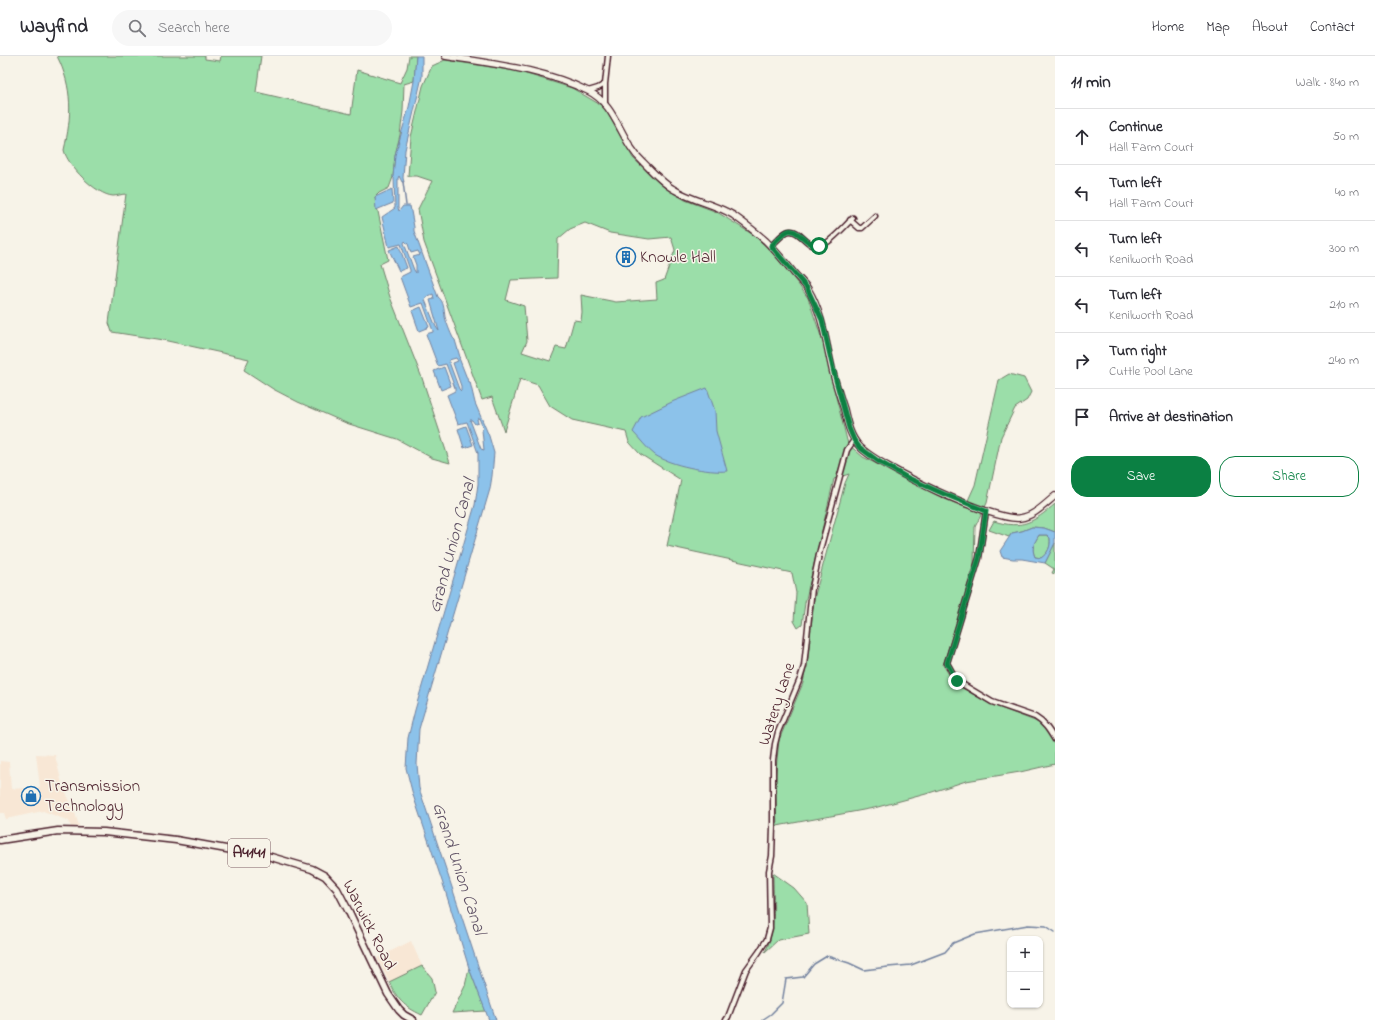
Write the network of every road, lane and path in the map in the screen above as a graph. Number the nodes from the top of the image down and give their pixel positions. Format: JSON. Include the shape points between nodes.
{"nodes":[{"id":1,"x":445,"y":56,"type":"edge"},
{"id":2,"x":608,"y":56,"type":"edge"},
{"id":3,"x":605,"y":84,"type":"junction"},
{"id":4,"x":588,"y":91,"type":"junction"},
{"id":5,"x":605,"y":103,"type":"junction"},
{"id":6,"x":875,"y":216,"type":"dead end"},
{"id":7,"x":771,"y":246,"type":"junction"},
{"id":8,"x":854,"y":440,"type":"junction"},
{"id":9,"x":1055,"y":496,"type":"edge"},
{"id":10,"x":986,"y":511,"type":"junction"},
{"id":11,"x":1055,"y":740,"type":"edge"},
{"id":12,"x":0,"y":840,"type":"edge"},
{"id":13,"x":413,"y":1020,"type":"edge"},
{"id":14,"x":726,"y":1020,"type":"edge"}],
"edges":[{"from":1,"to":4,"type":"main road","via":[[522,68]]},
{"from":2,"to":3,"type":"street"},
{"from":3,"to":4,"type":"street"},
{"from":3,"to":5,"type":"street"},
{"from":4,"to":5,"type":"main road"},
{"from":5,"to":7,"type":"main road","via":[[636,155],[673,190],[731,214]]},
{"from":6,"to":7,"type":"street","via":[[862,228],[859,228],[852,219],[822,246],[810,244],[791,230]]},
{"from":7,"to":8,"type":"main road","via":[[807,288],[822,320],[834,373]]},
{"from":8,"to":10,"type":"main road","via":[[878,461],[906,477]]},
{"from":8,"to":14,"type":"street","name":"Watery Lane","via":[[847,450],[820,550],[812,588],[804,666],[775,744],[772,856],[769,870],[770,928],[760,952],[746,970]]},
{"from":9,"to":10,"type":"main road","via":[[1033,515],[1021,518],[1008,518]]},
{"from":10,"to":11,"type":"street","via":[[979,558],[947,663],[957,681],[992,702],[1035,717],[1046,724]]},
{"from":12,"to":13,"type":"main road","name":"Warwick Road","number":"A4141","via":[[49,831],[104,832],[176,840],[272,857],[312,869],[325,876],[337,889],[391,998],[404,1015]]}]}
